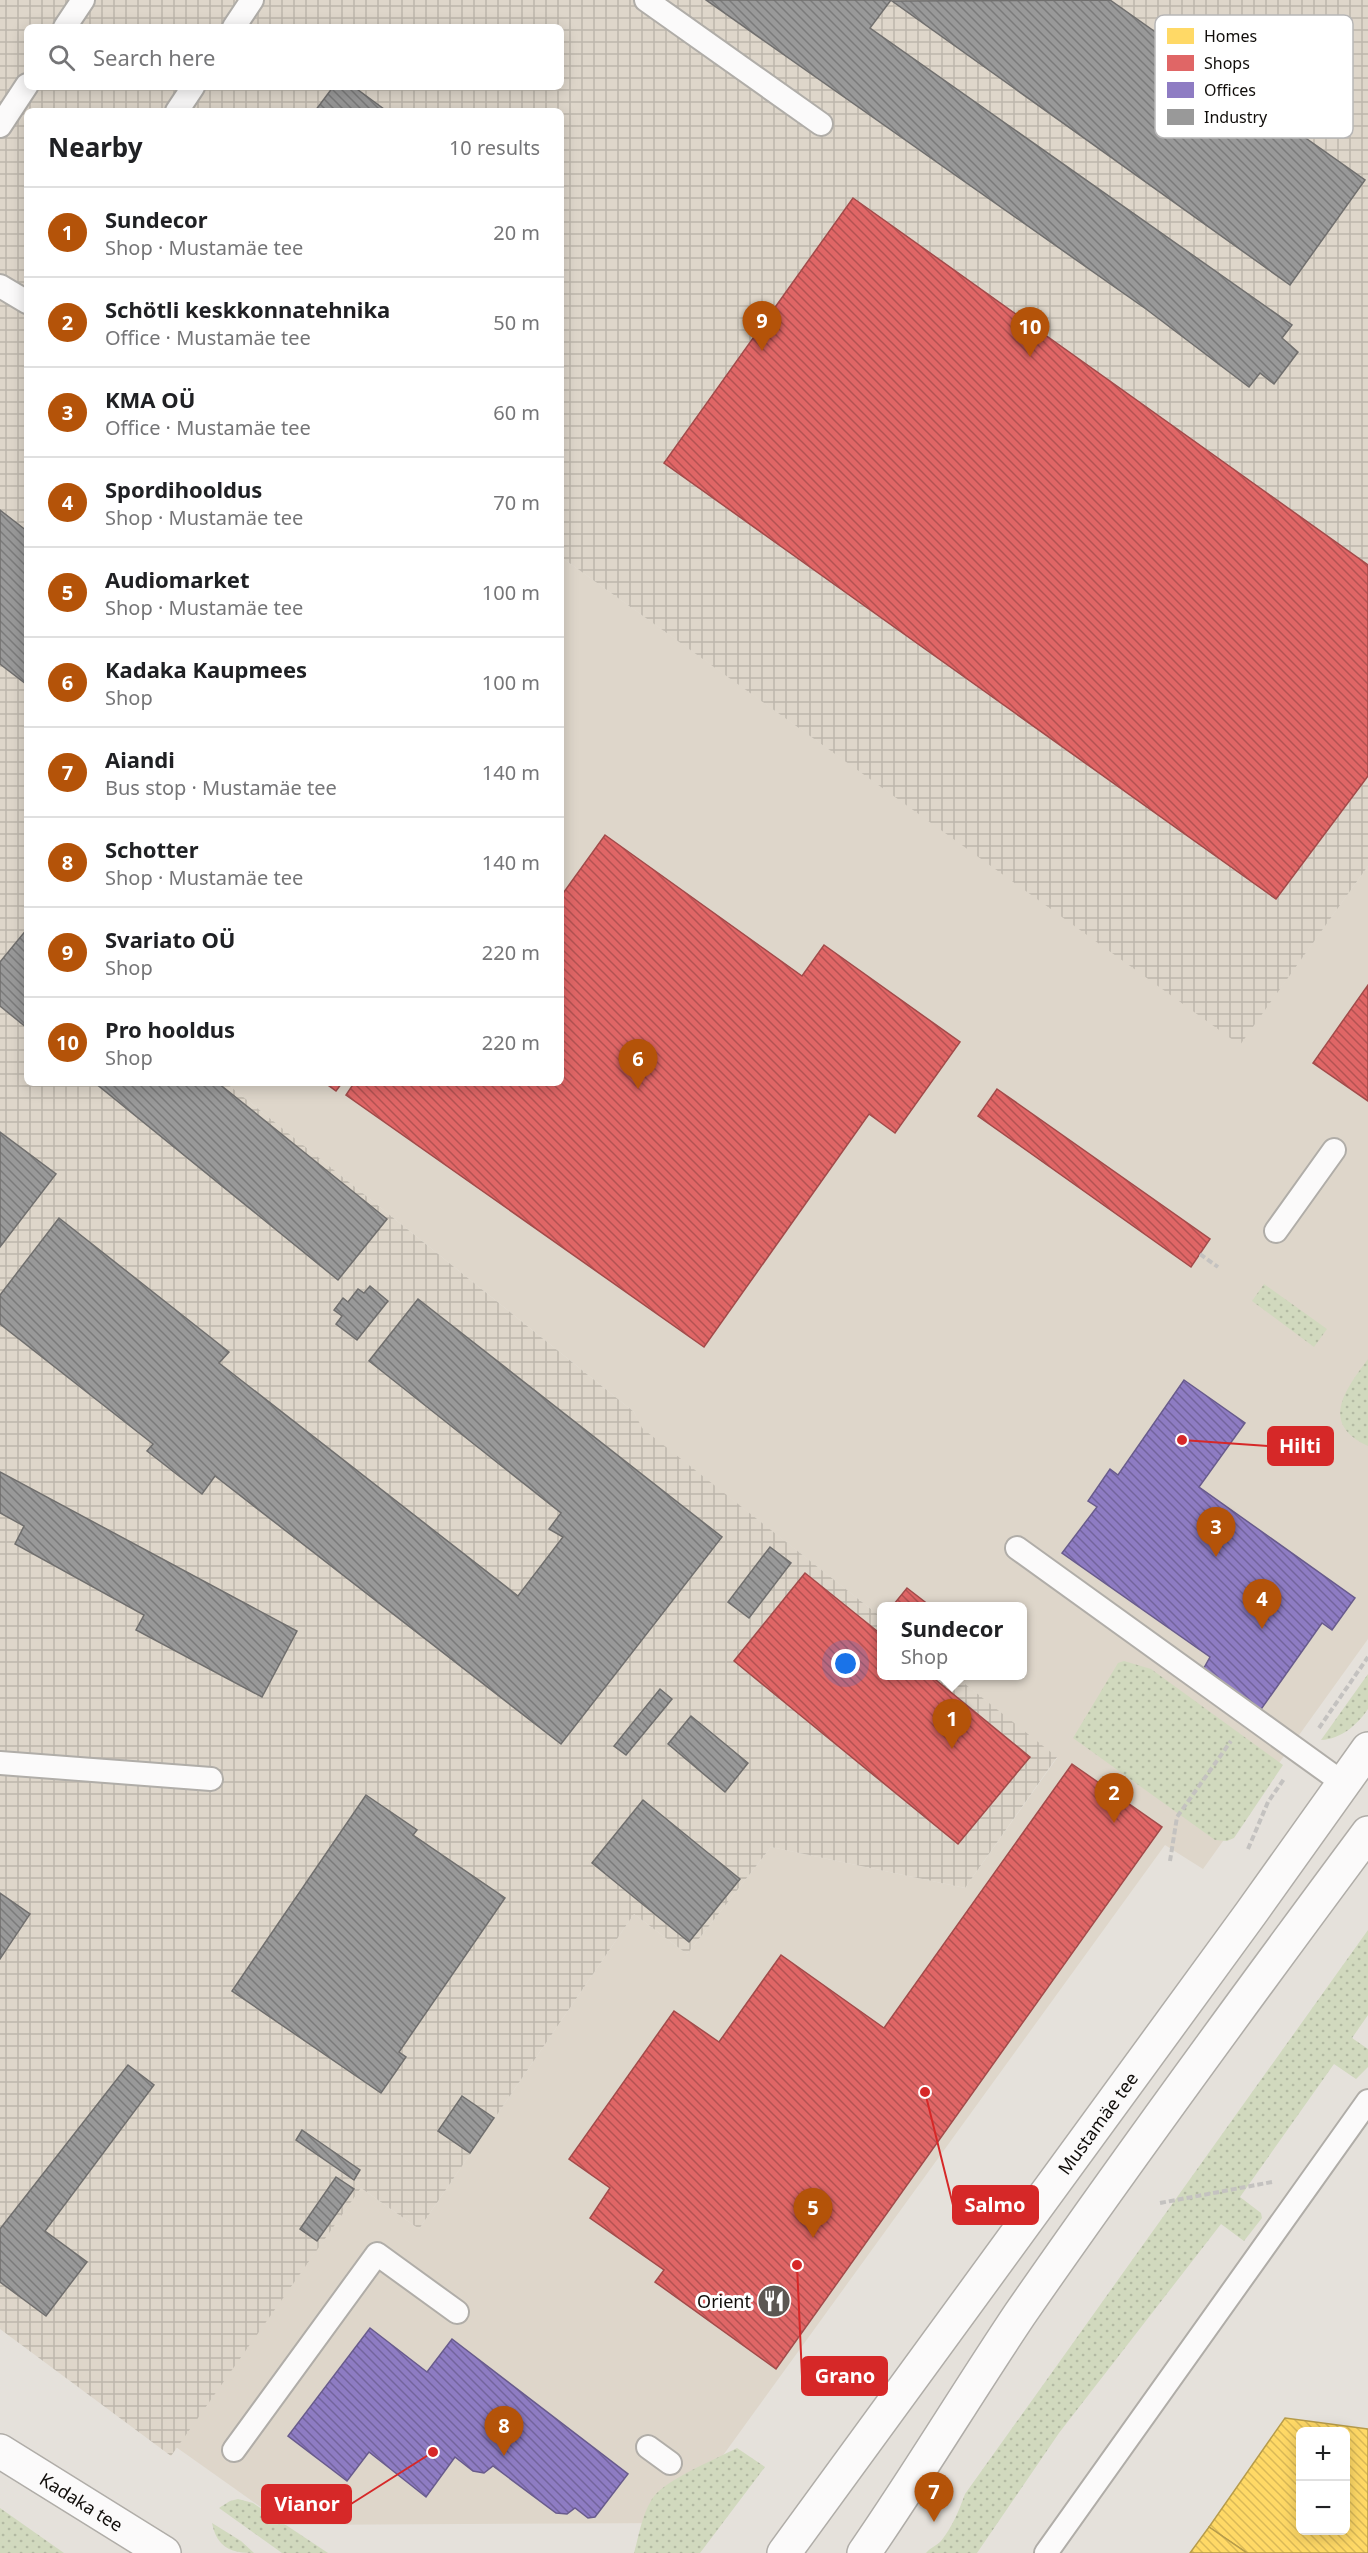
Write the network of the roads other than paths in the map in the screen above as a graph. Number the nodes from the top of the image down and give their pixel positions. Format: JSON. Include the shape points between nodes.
{"nodes":[{"id":1,"x":83,"y":0,"type":"edge"},
{"id":2,"x":252,"y":0,"type":"edge"},
{"id":3,"x":646,"y":0,"type":"edge"},
{"id":4,"x":67,"y":24,"type":"edge"},
{"id":5,"x":236,"y":24,"type":"edge"},
{"id":6,"x":24,"y":90,"type":"edge"},
{"id":7,"x":191,"y":90,"type":"edge"},
{"id":8,"x":179,"y":108,"type":"edge"},
{"id":9,"x":821,"y":124,"type":"dead end"},
{"id":10,"x":0,"y":126,"type":"edge"},
{"id":11,"x":0,"y":286,"type":"edge"},
{"id":12,"x":24,"y":301,"type":"edge"},
{"id":13,"x":1334,"y":1150,"type":"dead end"},
{"id":14,"x":1276,"y":1231,"type":"dead end"},
{"id":15,"x":1017,"y":1548,"type":"dead end"},
{"id":16,"x":1368,"y":1749,"type":"edge"},
{"id":17,"x":0,"y":1763,"type":"edge"},
{"id":18,"x":211,"y":1779,"type":"dead end"},
{"id":19,"x":1343,"y":1783,"type":"junction"},
{"id":20,"x":1368,"y":1833,"type":"edge"},
{"id":21,"x":1368,"y":2101,"type":"edge"},
{"id":22,"x":458,"y":2312,"type":"dead end"},
{"id":23,"x":648,"y":2447,"type":"dead end"},
{"id":24,"x":234,"y":2450,"type":"dead end"},
{"id":25,"x":0,"y":2451,"type":"edge"},
{"id":26,"x":670,"y":2463,"type":"dead end"},
{"id":27,"x":164,"y":2553,"type":"edge"},
{"id":28,"x":784,"y":2553,"type":"edge"},
{"id":29,"x":864,"y":2553,"type":"edge"},
{"id":30,"x":1046,"y":2553,"type":"edge"}],
"edges":[{"from":1,"to":4,"type":"lane"},
{"from":2,"to":5,"type":"lane"},
{"from":3,"to":9,"type":"lane"},
{"from":6,"to":10,"type":"lane"},
{"from":7,"to":8,"type":"lane"},
{"from":11,"to":12,"type":"lane"},
{"from":13,"to":14,"type":"lane"},
{"from":15,"to":19,"type":"lane"},
{"from":16,"to":19,"type":"main road","name":"Mustamäe tee"},
{"from":17,"to":18,"type":"lane"},
{"from":19,"to":28,"type":"main road","name":"Mustamäe tee"},
{"from":20,"to":29,"type":"main road","via":[[1091,2212]]},
{"from":21,"to":30,"type":"lane"},
{"from":22,"to":24,"type":"lane","via":[[377,2254]]},
{"from":23,"to":26,"type":"lane"},
{"from":25,"to":27,"type":"main road","name":"Kadaka tee"}]}
